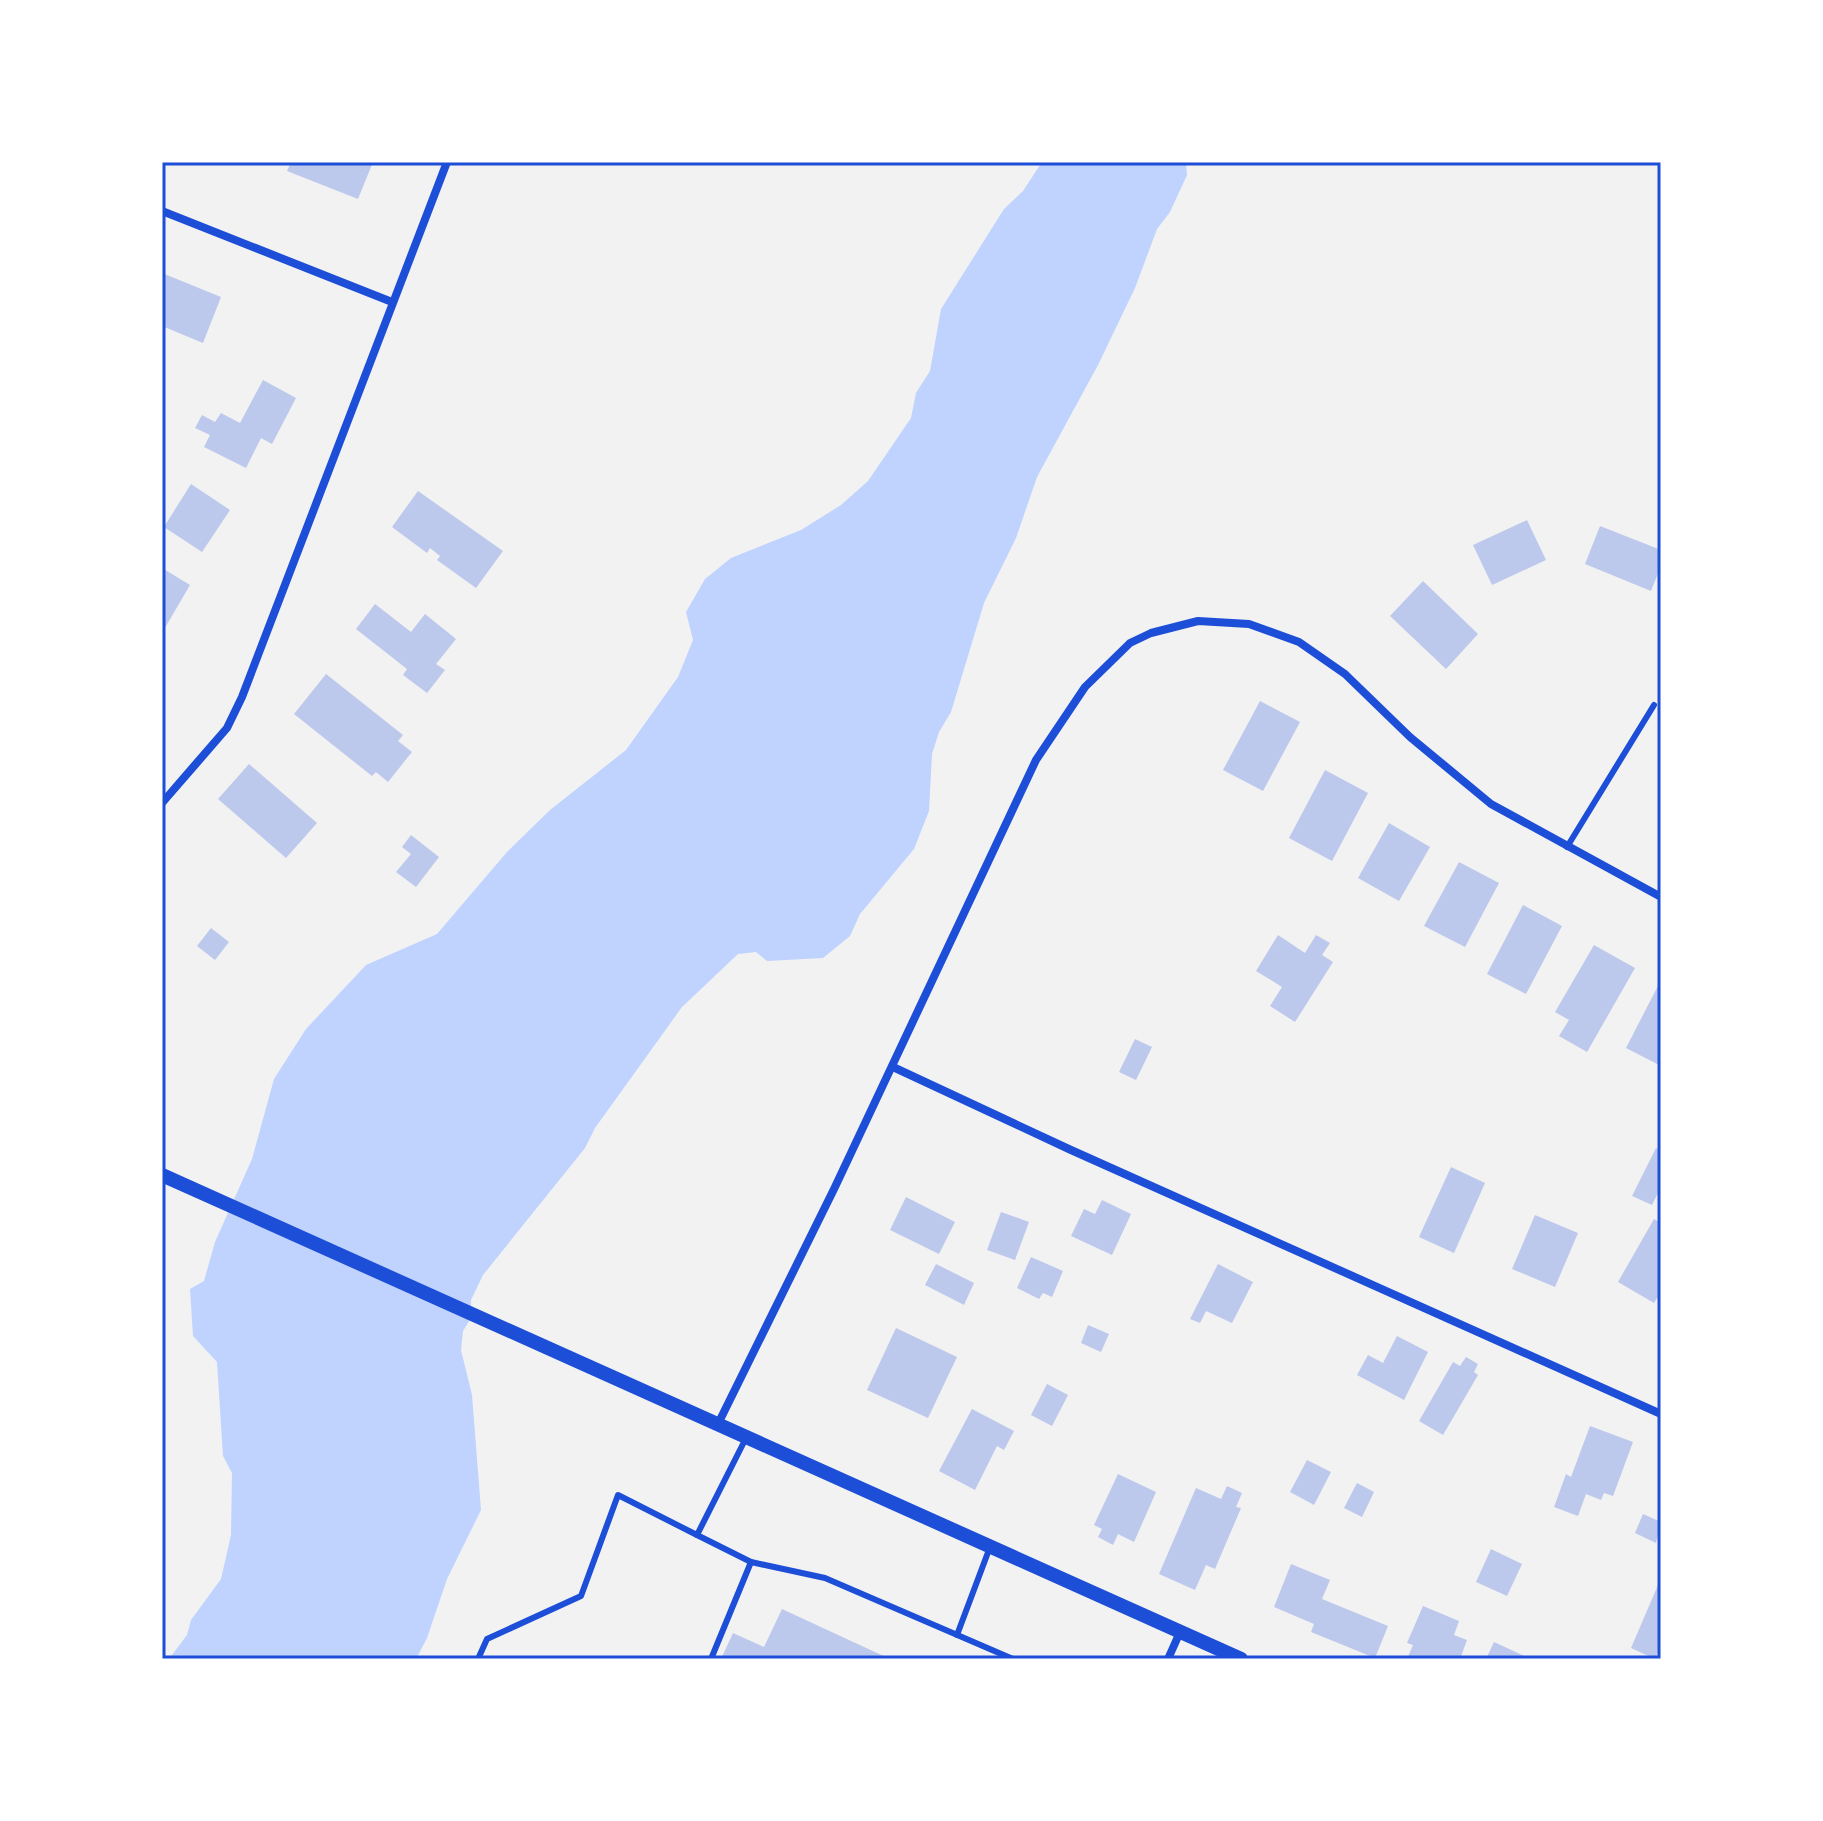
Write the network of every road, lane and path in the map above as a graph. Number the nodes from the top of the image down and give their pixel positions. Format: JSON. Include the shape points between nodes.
{"nodes":[{"id":1,"x":447,"y":162,"type":"edge"},
{"id":2,"x":162,"y":211,"type":"edge"},
{"id":3,"x":392,"y":302,"type":"junction"},
{"id":4,"x":1654,"y":705,"type":"dead end"},
{"id":5,"x":162,"y":803,"type":"edge"},
{"id":6,"x":1567,"y":847,"type":"junction"},
{"id":7,"x":1661,"y":897,"type":"edge"},
{"id":8,"x":893,"y":1067,"type":"junction"},
{"id":9,"x":162,"y":1175,"type":"edge"},
{"id":10,"x":1661,"y":1414,"type":"edge"},
{"id":11,"x":717,"y":1426,"type":"junction"},
{"id":12,"x":746,"y":1438,"type":"junction"},
{"id":13,"x":697,"y":1535,"type":"junction"},
{"id":14,"x":990,"y":1547,"type":"junction"},
{"id":15,"x":751,"y":1562,"type":"junction"},
{"id":16,"x":1180,"y":1632,"type":"junction"},
{"id":17,"x":957,"y":1635,"type":"junction"},
{"id":18,"x":478,"y":1659,"type":"edge"},
{"id":19,"x":711,"y":1659,"type":"edge"},
{"id":20,"x":1013,"y":1659,"type":"edge"},
{"id":21,"x":1168,"y":1659,"type":"edge"},
{"id":22,"x":1241,"y":1659,"type":"edge"}],
"edges":[{"from":1,"to":3,"type":"street"},
{"from":2,"to":3,"type":"street"},
{"from":3,"to":5,"type":"street","via":[[242,697],[227,728]]},
{"from":4,"to":6,"type":"lane"},
{"from":6,"to":7,"type":"street"},
{"from":6,"to":8,"type":"street","via":[[1463,783],[1345,674],[1299,642],[1249,624],[1223,621],[1198,621],[1151,633],[1106,663],[1036,760]]},
{"from":8,"to":10,"type":"street"},
{"from":8,"to":11,"type":"street"},
{"from":9,"to":11,"type":"street"},
{"from":11,"to":12,"type":"street"},
{"from":12,"to":13,"type":"lane"},
{"from":12,"to":14,"type":"street"},
{"from":13,"to":15,"type":"lane"},
{"from":13,"to":18,"type":"lane","via":[[618,1495],[581,1596],[487,1639]]},
{"from":14,"to":16,"type":"street"},
{"from":14,"to":17,"type":"lane"},
{"from":15,"to":17,"type":"lane","via":[[825,1578]]},
{"from":15,"to":19,"type":"lane"},
{"from":16,"to":21,"type":"street"},
{"from":16,"to":22,"type":"street"},
{"from":17,"to":20,"type":"lane"}]}
